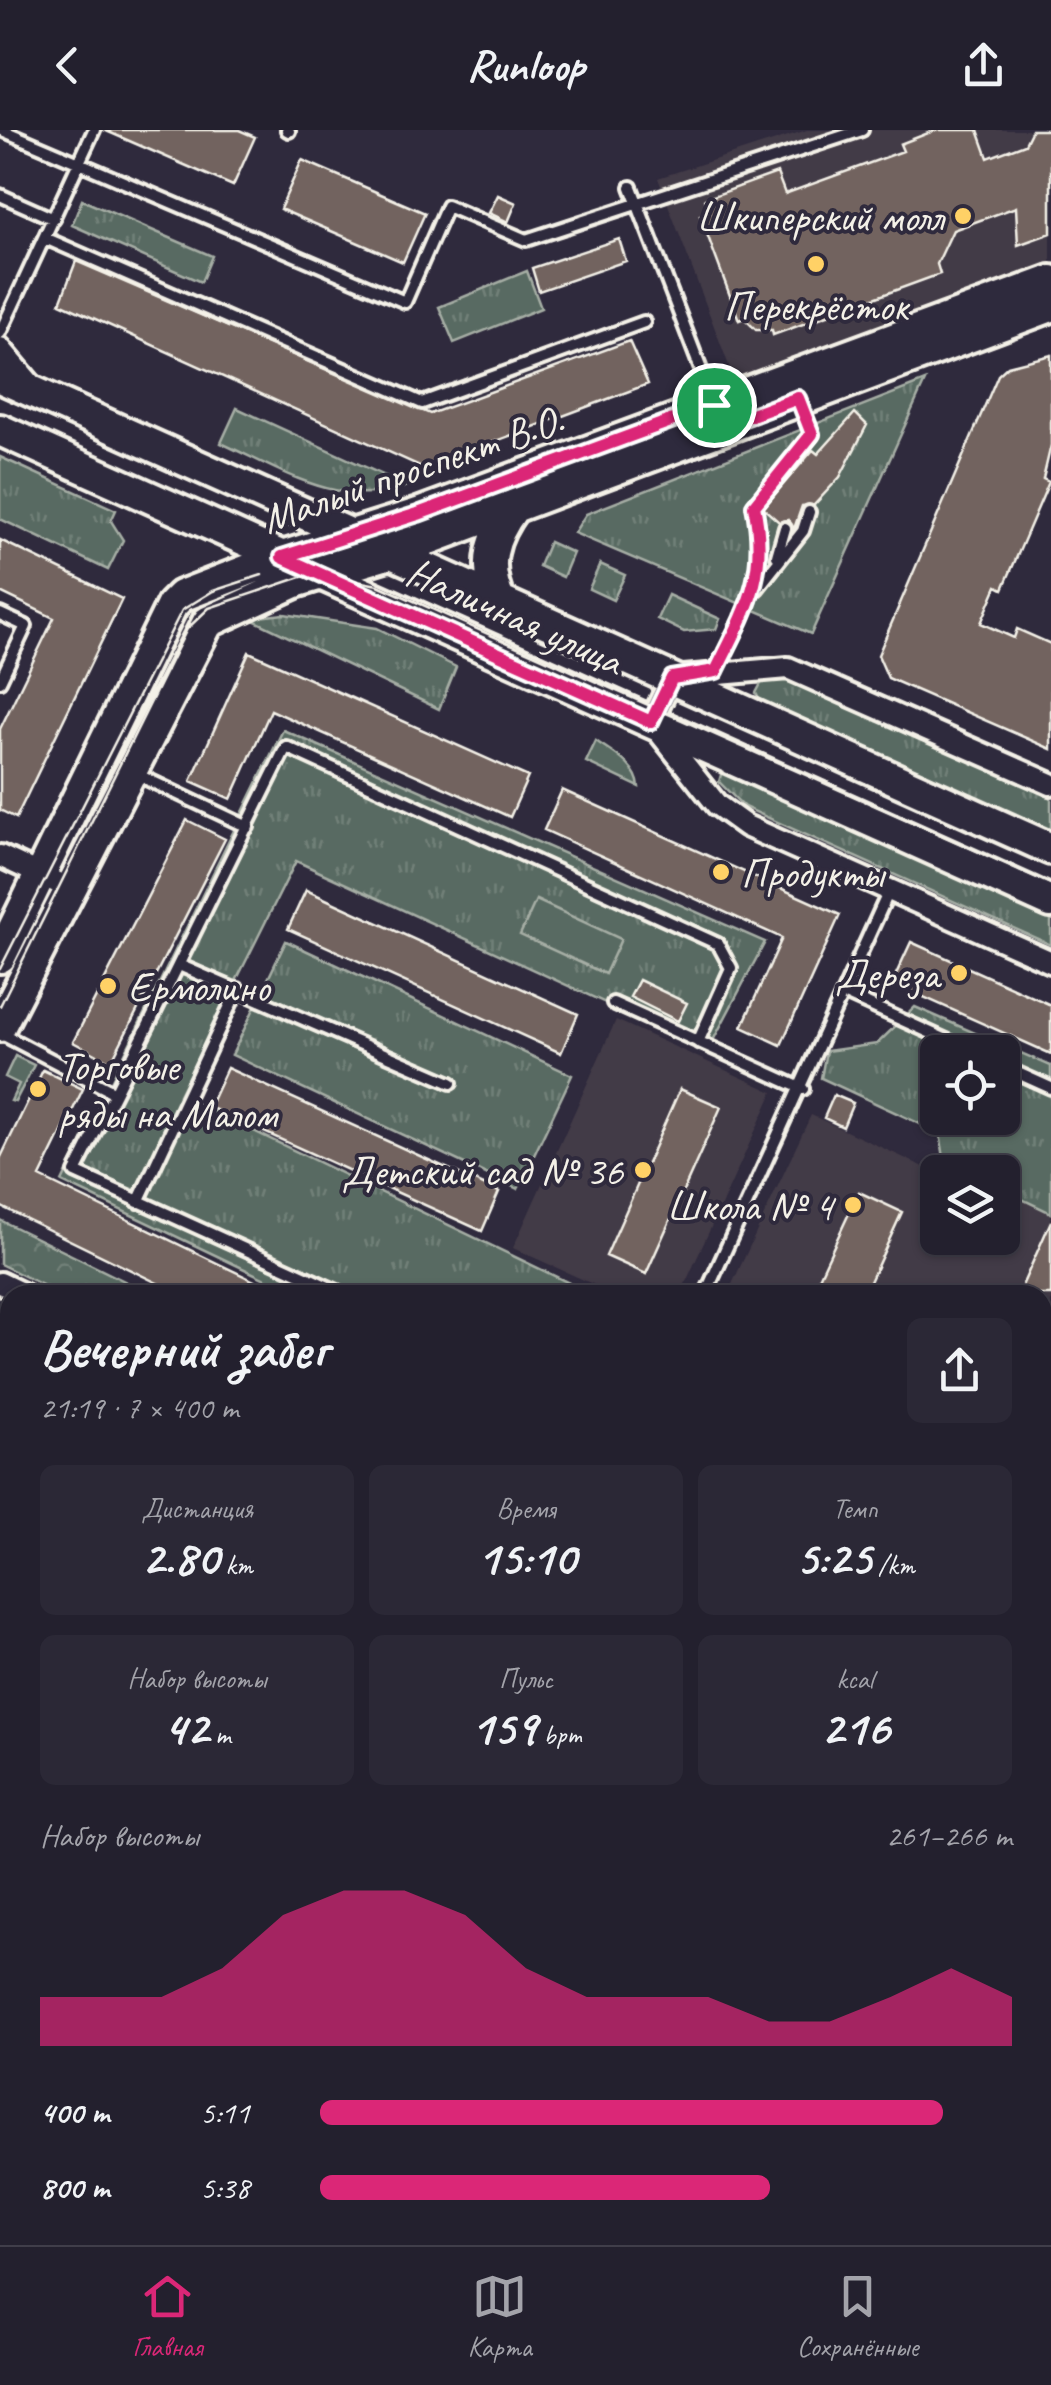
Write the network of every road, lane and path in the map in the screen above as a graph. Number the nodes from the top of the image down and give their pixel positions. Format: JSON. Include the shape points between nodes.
{"nodes":[{"id":1,"x":2,"y":130,"type":"edge"},
{"id":2,"x":94,"y":130,"type":"edge"},
{"id":3,"x":862,"y":130,"type":"edge"},
{"id":4,"x":80,"y":163,"type":"junction"},
{"id":5,"x":632,"y":187,"type":"dead end"},
{"id":6,"x":0,"y":195,"type":"edge"},
{"id":7,"x":636,"y":202,"type":"junction"},
{"id":8,"x":54,"y":219,"type":"junction"},
{"id":9,"x":45,"y":238,"type":"junction"},
{"id":10,"x":1051,"y":281,"type":"edge"},
{"id":11,"x":1051,"y":306,"type":"edge"},
{"id":12,"x":644,"y":322,"type":"dead end"},
{"id":13,"x":0,"y":333,"type":"edge"},
{"id":14,"x":0,"y":348,"type":"edge"},
{"id":15,"x":0,"y":377,"type":"edge"},
{"id":16,"x":40,"y":395,"type":"junction"},
{"id":17,"x":798,"y":398,"type":"junction"},
{"id":18,"x":718,"y":416,"type":"junction"},
{"id":19,"x":812,"y":434,"type":"junction"},
{"id":20,"x":5,"y":435,"type":"edge"},
{"id":21,"x":814,"y":451,"type":"dead end"},
{"id":22,"x":514,"y":507,"type":"junction"},
{"id":23,"x":808,"y":512,"type":"dead end"},
{"id":24,"x":785,"y":528,"type":"dead end"},
{"id":25,"x":352,"y":534,"type":"junction"},
{"id":26,"x":394,"y":552,"type":"junction"},
{"id":27,"x":282,"y":557,"type":"junction"},
{"id":28,"x":773,"y":568,"type":"junction"},
{"id":29,"x":317,"y":573,"type":"junction"},
{"id":30,"x":756,"y":589,"type":"junction"},
{"id":31,"x":500,"y":602,"type":"junction"},
{"id":32,"x":0,"y":614,"type":"edge"},
{"id":33,"x":716,"y":671,"type":"junction"},
{"id":34,"x":672,"y":678,"type":"junction"},
{"id":35,"x":0,"y":681,"type":"edge"},
{"id":36,"x":651,"y":722,"type":"junction"},
{"id":37,"x":129,"y":771,"type":"junction"},
{"id":38,"x":1051,"y":784,"type":"edge"},
{"id":39,"x":248,"y":827,"type":"junction"},
{"id":40,"x":1051,"y":849,"type":"edge"},
{"id":41,"x":0,"y":856,"type":"edge"},
{"id":42,"x":40,"y":874,"type":"junction"},
{"id":43,"x":69,"y":888,"type":"junction"},
{"id":44,"x":890,"y":890,"type":"junction"},
{"id":45,"x":1051,"y":902,"type":"edge"},
{"id":46,"x":8,"y":919,"type":"edge"},
{"id":47,"x":45,"y":936,"type":"junction"},
{"id":48,"x":0,"y":957,"type":"edge"},
{"id":49,"x":1051,"y":962,"type":"edge"},
{"id":50,"x":179,"y":965,"type":"junction"},
{"id":51,"x":238,"y":989,"type":"junction"},
{"id":52,"x":845,"y":994,"type":"junction"},
{"id":53,"x":613,"y":1003,"type":"dead end"},
{"id":54,"x":0,"y":1030,"type":"edge"},
{"id":55,"x":935,"y":1035,"type":"edge"},
{"id":56,"x":698,"y":1042,"type":"junction"},
{"id":57,"x":1020,"y":1074,"type":"edge"},
{"id":58,"x":452,"y":1083,"type":"dead end"},
{"id":59,"x":802,"y":1088,"type":"junction"},
{"id":60,"x":1051,"y":1088,"type":"edge"},
{"id":61,"x":115,"y":1094,"type":"junction"},
{"id":62,"x":138,"y":1202,"type":"junction"},
{"id":63,"x":311,"y":1278,"type":"junction"},
{"id":64,"x":308,"y":1285,"type":"edge"},
{"id":65,"x":325,"y":1285,"type":"edge"},
{"id":66,"x":710,"y":1285,"type":"edge"}],
"edges":[{"from":1,"to":4,"type":"lane"},
{"from":2,"to":4,"type":"lane"},
{"from":3,"to":7,"type":"lane"},
{"from":4,"to":7,"type":"lane","via":[[405,302],[447,206],[526,240]]},
{"from":4,"to":8,"type":"lane"},
{"from":5,"to":7,"type":"lane"},
{"from":6,"to":8,"type":"lane"},
{"from":7,"to":18,"type":"lane"},
{"from":8,"to":9,"type":"lane"},
{"from":9,"to":12,"type":"lane","via":[[422,403]]},
{"from":9,"to":13,"type":"lane"},
{"from":10,"to":18,"type":"main road","name":"Малый проспект В.О."},
{"from":11,"to":17,"type":"main road","name":"Малый проспект В.О."},
{"from":14,"to":16,"type":"street"},
{"from":15,"to":16,"type":"main road","name":"Наличная улица"},
{"from":16,"to":25,"type":"main road","name":"Наличная улица"},
{"from":17,"to":18,"type":"main road","name":"Малый проспект В.О."},
{"from":17,"to":19,"type":"lane"},
{"from":18,"to":22,"type":"main road","name":"Малый проспект В.О."},
{"from":18,"to":25,"type":"main road","name":"Малый проспект В.О."},
{"from":19,"to":21,"type":"lane"},
{"from":19,"to":30,"type":"lane","via":[[794,466],[768,484],[754,506],[762,540]]},
{"from":20,"to":27,"type":"main road","name":"Наличная улица"},
{"from":22,"to":26,"type":"main road","name":"Малый проспект В.О."},
{"from":22,"to":31,"type":"main road","via":[[491,548],[489,567]]},
{"from":23,"to":28,"type":"lane","via":[[803,530]]},
{"from":24,"to":28,"type":"lane"},
{"from":25,"to":26,"type":"main road","name":"Наличная улица"},
{"from":25,"to":27,"type":"main road","name":"Малый проспект В.О."},
{"from":26,"to":29,"type":"main road","name":"Малый проспект В.О."},
{"from":26,"to":31,"type":"main road","name":"Наличная улица"},
{"from":27,"to":29,"type":"main road","name":"Наличная улица"},
{"from":27,"to":42,"type":"main road","name":"Малый проспект В.О.","via":[[190,591],[172,605]]},
{"from":28,"to":30,"type":"lane"},
{"from":29,"to":36,"type":"main road","name":"Наличная улица"},
{"from":29,"to":37,"type":"main road","name":"Малый проспект В.О.","via":[[208,622]]},
{"from":30,"to":33,"type":"lane"},
{"from":31,"to":34,"type":"main road","name":"Наличная улица"},
{"from":32,"to":35,"type":"lane","via":[[26,626]]},
{"from":33,"to":34,"type":"street"},
{"from":33,"to":38,"type":"street","via":[[806,674]]},
{"from":34,"to":36,"type":"street"},
{"from":34,"to":40,"type":"main road","name":"Наличная улица"},
{"from":36,"to":44,"type":"street","via":[[731,816]]},
{"from":36,"to":45,"type":"main road","name":"Наличная улица"},
{"from":37,"to":39,"type":"lane"},
{"from":37,"to":43,"type":"main road","name":"Малый проспект В.О."},
{"from":39,"to":50,"type":"lane"},
{"from":39,"to":56,"type":"lane","via":[[286,747],[718,944],[731,968]]},
{"from":41,"to":42,"type":"street"},
{"from":42,"to":43,"type":"street"},
{"from":42,"to":46,"type":"main road","name":"Малый проспект В.О."},
{"from":43,"to":47,"type":"main road","name":"Малый проспект В.О."},
{"from":44,"to":49,"type":"street"},
{"from":44,"to":52,"type":"lane"},
{"from":46,"to":47,"type":"lane"},
{"from":46,"to":48,"type":"main road","name":"Малый проспект В.О."},
{"from":47,"to":54,"type":"main road","name":"Малый проспект В.О."},
{"from":50,"to":51,"type":"lane"},
{"from":50,"to":61,"type":"lane"},
{"from":51,"to":58,"type":"lane"},
{"from":51,"to":62,"type":"lane"},
{"from":52,"to":55,"type":"lane"},
{"from":52,"to":59,"type":"lane"},
{"from":53,"to":56,"type":"lane"},
{"from":54,"to":61,"type":"lane"},
{"from":56,"to":59,"type":"lane"},
{"from":57,"to":60,"type":"lane"},
{"from":59,"to":66,"type":"lane"},
{"from":61,"to":62,"type":"lane","via":[[75,1172]]},
{"from":62,"to":63,"type":"lane"},
{"from":63,"to":64,"type":"lane"},
{"from":63,"to":65,"type":"lane"}]}
